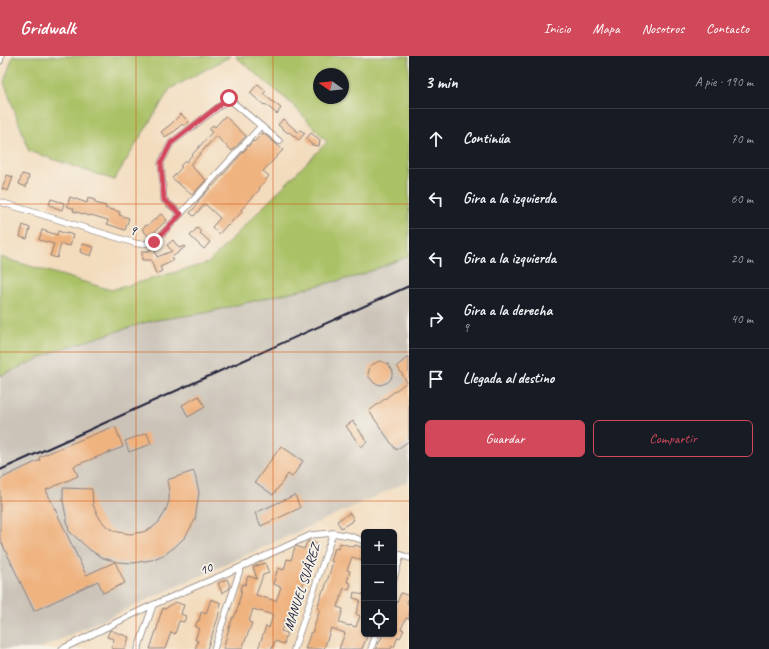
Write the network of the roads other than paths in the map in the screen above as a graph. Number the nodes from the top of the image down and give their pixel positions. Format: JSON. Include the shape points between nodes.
{"nodes":[{"id":1,"x":1,"y":56,"type":"edge"},
{"id":2,"x":0,"y":61,"type":"edge"},
{"id":3,"x":261,"y":126,"type":"junction"},
{"id":4,"x":279,"y":142,"type":"dead end"},
{"id":5,"x":0,"y":202,"type":"edge"},
{"id":6,"x":181,"y":214,"type":"junction"},
{"id":7,"x":332,"y":533,"type":"junction"},
{"id":8,"x":361,"y":540,"type":"edge"},
{"id":9,"x":397,"y":553,"type":"edge"},
{"id":10,"x":401,"y":555,"type":"junction"},
{"id":11,"x":409,"y":558,"type":"edge"},
{"id":12,"x":241,"y":567,"type":"junction"},
{"id":13,"x":397,"y":568,"type":"edge"},
{"id":14,"x":153,"y":605,"type":"junction"},
{"id":15,"x":375,"y":637,"type":"edge"},
{"id":16,"x":62,"y":649,"type":"edge"},
{"id":17,"x":138,"y":649,"type":"edge"},
{"id":18,"x":214,"y":649,"type":"edge"},
{"id":19,"x":294,"y":649,"type":"edge"},
{"id":20,"x":371,"y":649,"type":"edge"}],
"edges":[{"from":1,"to":2,"type":"street"},
{"from":3,"to":4,"type":"street"},
{"from":3,"to":6,"type":"street","name":"9"},
{"from":3,"to":6,"type":"street","via":[[229,98],[171,143],[161,163],[164,200]]},
{"from":5,"to":6,"type":"street","name":"9","via":[[138,244],[154,242]]},
{"from":7,"to":8,"type":"street","name":"10"},
{"from":7,"to":12,"type":"street","name":"10","via":[[311,535]]},
{"from":7,"to":19,"type":"street","name":"MANUEL SUÁREZ"},
{"from":9,"to":10,"type":"street"},
{"from":10,"to":11,"type":"street"},
{"from":10,"to":13,"type":"street"},
{"from":12,"to":14,"type":"street","name":"10"},
{"from":12,"to":18,"type":"street"},
{"from":14,"to":16,"type":"street","name":"10"},
{"from":14,"to":17,"type":"street"},
{"from":15,"to":20,"type":"street"}]}
